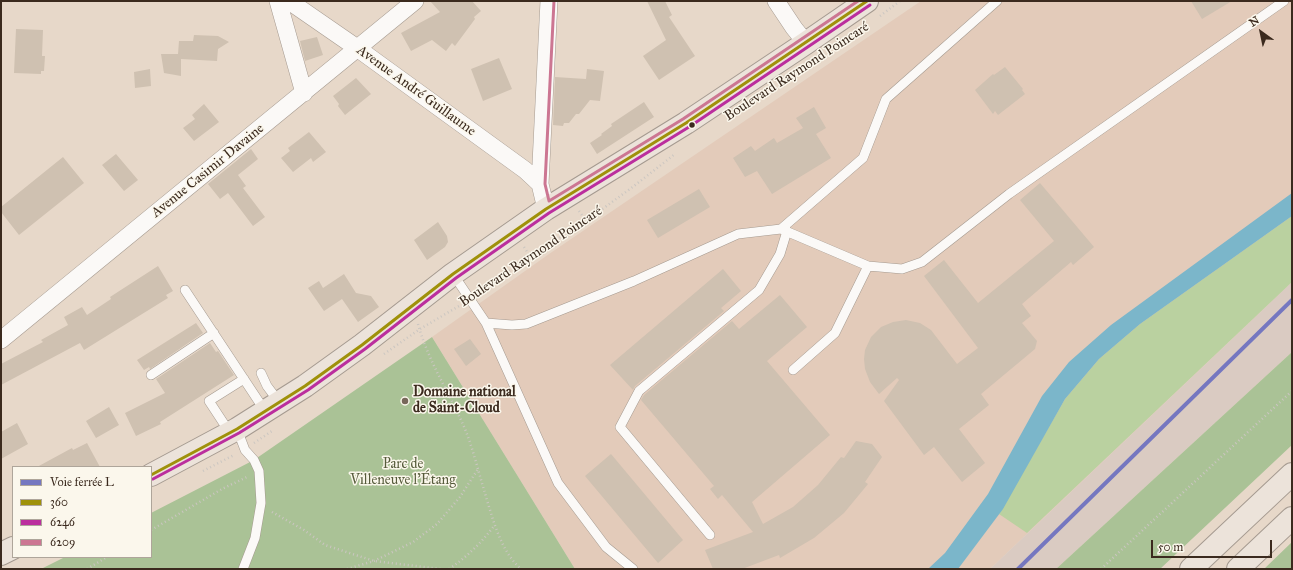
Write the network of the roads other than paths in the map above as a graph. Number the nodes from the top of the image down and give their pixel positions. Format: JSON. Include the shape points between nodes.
{"nodes":[{"id":1,"x":278,"y":1,"type":"edge"},
{"id":2,"x":289,"y":1,"type":"edge"},
{"id":3,"x":415,"y":1,"type":"edge"},
{"id":4,"x":549,"y":1,"type":"edge"},
{"id":5,"x":776,"y":1,"type":"edge"},
{"id":6,"x":997,"y":1,"type":"edge"},
{"id":7,"x":1284,"y":1,"type":"edge"},
{"id":8,"x":871,"y":10,"type":"edge"},
{"id":9,"x":806,"y":43,"type":"junction"},
{"id":10,"x":357,"y":48,"type":"junction"},
{"id":11,"x":304,"y":93,"type":"junction"},
{"id":12,"x":540,"y":184,"type":"junction"},
{"id":13,"x":546,"y":209,"type":"junction"},
{"id":14,"x":784,"y":230,"type":"junction"},
{"id":15,"x":868,"y":266,"type":"junction"},
{"id":16,"x":453,"y":274,"type":"junction"},
{"id":17,"x":185,"y":290,"type":"dead end"},
{"id":18,"x":486,"y":323,"type":"junction"},
{"id":19,"x":214,"y":334,"type":"junction"},
{"id":20,"x":1,"y":340,"type":"edge"},
{"id":21,"x":793,"y":370,"type":"dead end"},
{"id":22,"x":261,"y":373,"type":"dead end"},
{"id":23,"x":151,"y":375,"type":"dead end"},
{"id":24,"x":244,"y":379,"type":"junction"},
{"id":25,"x":274,"y":414,"type":"junction"},
{"id":26,"x":233,"y":431,"type":"junction"},
{"id":27,"x":152,"y":474,"type":"edge"},
{"id":28,"x":1292,"y":474,"type":"edge"},
{"id":29,"x":1292,"y":518,"type":"edge"},
{"id":30,"x":710,"y":535,"type":"dead end"},
{"id":31,"x":12,"y":548,"type":"edge"},
{"id":32,"x":1,"y":554,"type":"edge"},
{"id":33,"x":243,"y":569,"type":"edge"},
{"id":34,"x":633,"y":569,"type":"edge"},
{"id":35,"x":1191,"y":569,"type":"edge"},
{"id":36,"x":1238,"y":569,"type":"edge"}],
"edges":[{"from":1,"to":11,"type":"street"},
{"from":2,"to":10,"type":"street","name":"Avenue André Guillaume"},
{"from":3,"to":10,"type":"street","name":"Avenue Casimir Davaine"},
{"from":4,"to":12,"type":"street"},
{"from":5,"to":9,"type":"street"},
{"from":6,"to":14,"type":"lane","via":[[886,99],[863,158]]},
{"from":7,"to":15,"type":"lane","via":[[1009,194],[922,262],[902,269]]},
{"from":8,"to":9,"type":"main road","name":"Boulevard Raymond Poincaré"},
{"from":9,"to":13,"type":"main road","name":"Boulevard Raymond Poincaré","via":[[686,122]]},
{"from":10,"to":11,"type":"street","name":"Avenue Casimir Davaine"},
{"from":10,"to":12,"type":"street","name":"Avenue André Guillaume","via":[[525,170]]},
{"from":11,"to":20,"type":"street","name":"Avenue Casimir Davaine"},
{"from":12,"to":13,"type":"street"},
{"from":13,"to":16,"type":"main road","name":"Boulevard Raymond Poincaré"},
{"from":14,"to":15,"type":"lane"},
{"from":14,"to":18,"type":"lane","via":[[738,234],[634,281],[526,324]]},
{"from":14,"to":30,"type":"lane","via":[[780,254],[759,290],[639,391],[620,427]]},
{"from":15,"to":21,"type":"lane","via":[[835,333]]},
{"from":16,"to":18,"type":"lane"},
{"from":16,"to":25,"type":"main road","name":"Boulevard Raymond Poincaré","via":[[362,345],[304,386]]},
{"from":17,"to":19,"type":"lane"},
{"from":18,"to":34,"type":"lane","via":[[558,483],[606,547]]},
{"from":19,"to":23,"type":"lane"},
{"from":19,"to":24,"type":"lane"},
{"from":22,"to":25,"type":"lane"},
{"from":24,"to":25,"type":"lane"},
{"from":24,"to":26,"type":"lane","via":[[209,401]]},
{"from":25,"to":26,"type":"main road","name":"Boulevard Raymond Poincaré"},
{"from":26,"to":27,"type":"main road","name":"Boulevard Raymond Poincaré"},
{"from":26,"to":33,"type":"lane","via":[[259,471],[261,503],[255,538]]},
{"from":28,"to":35,"type":"main road"},
{"from":29,"to":36,"type":"main road"},
{"from":31,"to":32,"type":"main road"}]}
